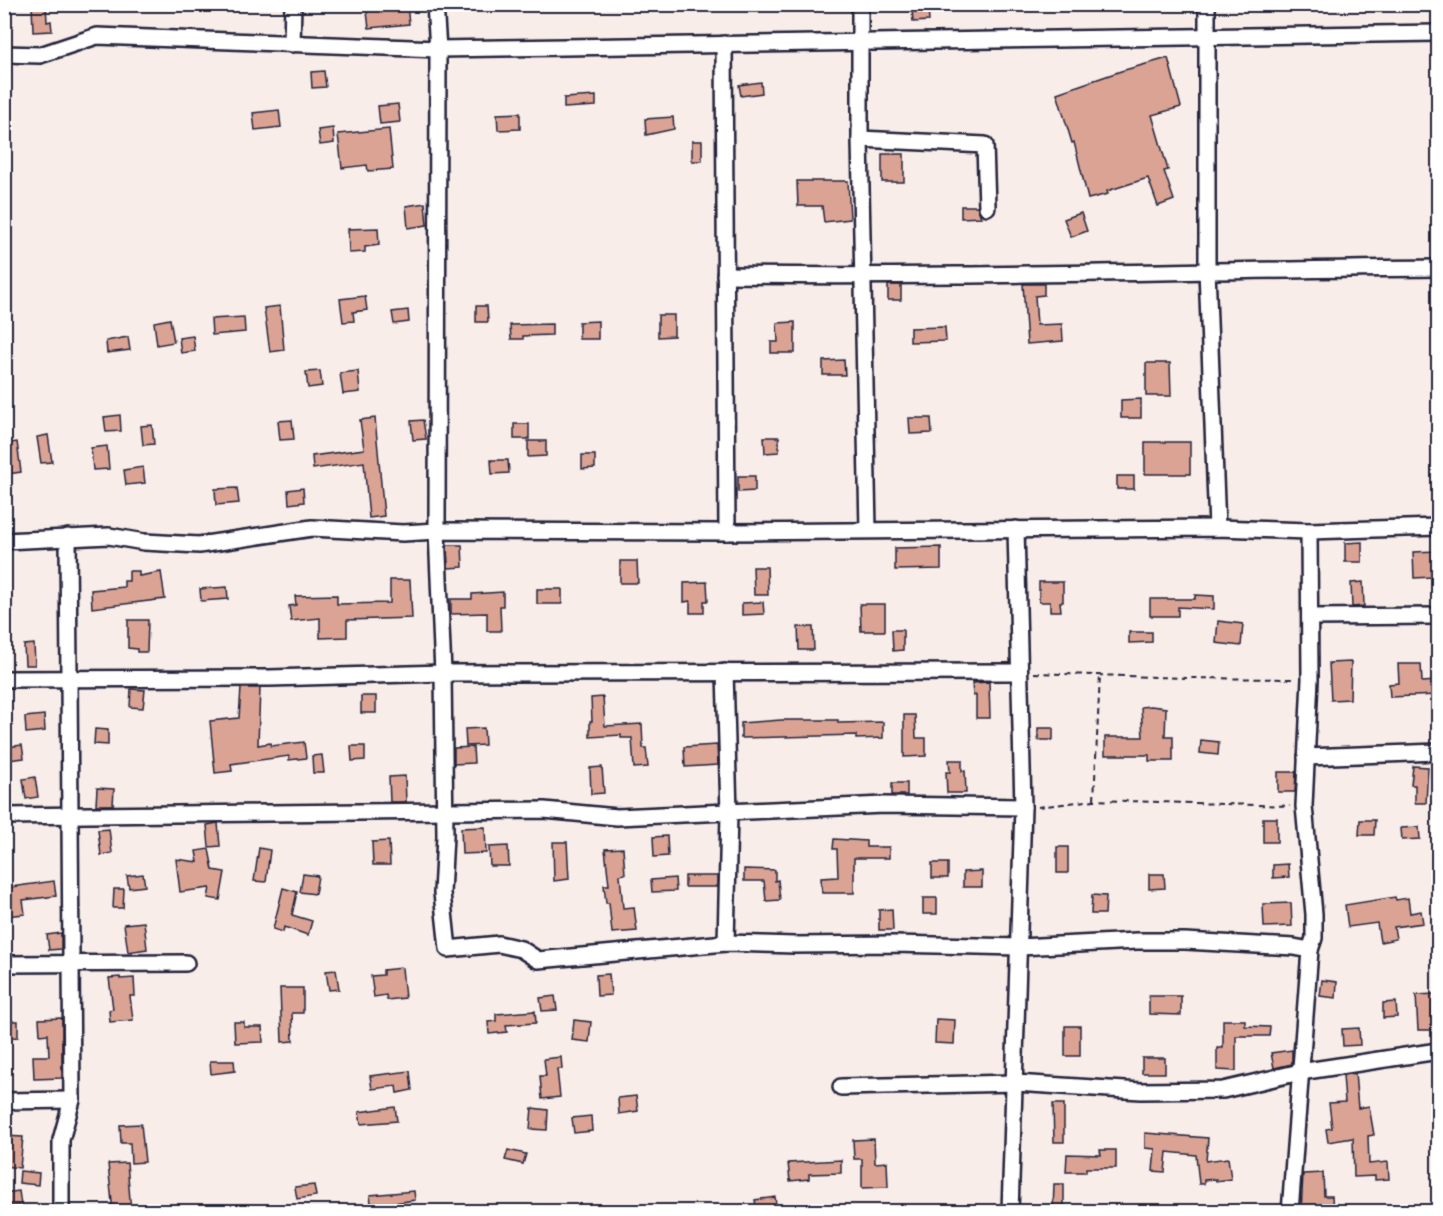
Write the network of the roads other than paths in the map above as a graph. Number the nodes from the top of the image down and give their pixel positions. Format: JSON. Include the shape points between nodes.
{"nodes":[{"id":1,"x":293,"y":4,"type":"edge"},
{"id":2,"x":435,"y":4,"type":"edge"},
{"id":3,"x":860,"y":4,"type":"edge"},
{"id":4,"x":1207,"y":4,"type":"edge"},
{"id":5,"x":1438,"y":33,"type":"edge"},
{"id":6,"x":1208,"y":36,"type":"junction"},
{"id":7,"x":860,"y":42,"type":"junction"},
{"id":8,"x":292,"y":44,"type":"junction"},
{"id":9,"x":724,"y":44,"type":"junction"},
{"id":10,"x":438,"y":49,"type":"junction"},
{"id":11,"x":4,"y":54,"type":"edge"},
{"id":12,"x":860,"y":139,"type":"junction"},
{"id":13,"x":987,"y":207,"type":"dead end"},
{"id":14,"x":1438,"y":268,"type":"edge"},
{"id":15,"x":1206,"y":270,"type":"junction"},
{"id":16,"x":725,"y":275,"type":"junction"},
{"id":17,"x":863,"y":277,"type":"junction"},
{"id":18,"x":1438,"y":526,"type":"edge"},
{"id":19,"x":1217,"y":528,"type":"junction"},
{"id":20,"x":1016,"y":529,"type":"junction"},
{"id":21,"x":868,"y":530,"type":"junction"},
{"id":22,"x":437,"y":531,"type":"junction"},
{"id":23,"x":1309,"y":531,"type":"junction"},
{"id":24,"x":727,"y":532,"type":"junction"},
{"id":25,"x":68,"y":537,"type":"junction"},
{"id":26,"x":4,"y":542,"type":"edge"},
{"id":27,"x":1438,"y":616,"type":"edge"},
{"id":28,"x":1310,"y":617,"type":"junction"},
{"id":29,"x":725,"y":672,"type":"junction"},
{"id":30,"x":1019,"y":672,"type":"junction"},
{"id":31,"x":443,"y":673,"type":"junction"},
{"id":32,"x":4,"y":679,"type":"edge"},
{"id":33,"x":69,"y":680,"type":"junction"},
{"id":34,"x":1438,"y":752,"type":"edge"},
{"id":35,"x":1306,"y":757,"type":"junction"},
{"id":36,"x":1023,"y":807,"type":"junction"},
{"id":37,"x":443,"y":810,"type":"junction"},
{"id":38,"x":729,"y":813,"type":"junction"},
{"id":39,"x":70,"y":815,"type":"junction"},
{"id":40,"x":4,"y":816,"type":"edge"},
{"id":41,"x":726,"y":943,"type":"junction"},
{"id":42,"x":1019,"y":947,"type":"junction"},
{"id":43,"x":1310,"y":950,"type":"junction"},
{"id":44,"x":186,"y":963,"type":"dead end"},
{"id":45,"x":4,"y":964,"type":"edge"},
{"id":46,"x":71,"y":964,"type":"junction"},
{"id":47,"x":1438,"y":1052,"type":"edge"},
{"id":48,"x":1300,"y":1072,"type":"junction"},
{"id":49,"x":1015,"y":1083,"type":"junction"},
{"id":50,"x":841,"y":1087,"type":"dead end"},
{"id":51,"x":72,"y":1100,"type":"junction"},
{"id":52,"x":4,"y":1101,"type":"edge"},
{"id":53,"x":61,"y":1212,"type":"edge"},
{"id":54,"x":1010,"y":1212,"type":"edge"},
{"id":55,"x":1290,"y":1212,"type":"edge"}],
"edges":[{"from":1,"to":8,"type":"street"},
{"from":2,"to":10,"type":"street"},
{"from":3,"to":7,"type":"street"},
{"from":4,"to":6,"type":"street"},
{"from":5,"to":6,"type":"street"},
{"from":6,"to":7,"type":"street"},
{"from":6,"to":15,"type":"street"},
{"from":7,"to":9,"type":"street"},
{"from":7,"to":12,"type":"street"},
{"from":8,"to":10,"type":"street"},
{"from":8,"to":11,"type":"street","via":[[97,36],[40,55]]},
{"from":9,"to":10,"type":"street"},
{"from":9,"to":16,"type":"street"},
{"from":10,"to":22,"type":"street"},
{"from":12,"to":13,"type":"street","via":[[985,145]]},
{"from":12,"to":17,"type":"street"},
{"from":14,"to":15,"type":"street"},
{"from":15,"to":17,"type":"street"},
{"from":15,"to":19,"type":"street"},
{"from":16,"to":17,"type":"street"},
{"from":16,"to":24,"type":"street"},
{"from":17,"to":21,"type":"street"},
{"from":18,"to":23,"type":"street"},
{"from":19,"to":20,"type":"street"},
{"from":19,"to":23,"type":"street"},
{"from":20,"to":21,"type":"street"},
{"from":20,"to":30,"type":"street"},
{"from":21,"to":24,"type":"street"},
{"from":22,"to":24,"type":"street"},
{"from":22,"to":25,"type":"street","via":[[312,528],[199,545],[109,536]]},
{"from":22,"to":31,"type":"street"},
{"from":23,"to":28,"type":"street"},
{"from":25,"to":26,"type":"street"},
{"from":25,"to":33,"type":"street"},
{"from":27,"to":28,"type":"street"},
{"from":28,"to":35,"type":"street"},
{"from":29,"to":30,"type":"street"},
{"from":29,"to":31,"type":"street"},
{"from":29,"to":38,"type":"street"},
{"from":30,"to":36,"type":"street"},
{"from":31,"to":33,"type":"street"},
{"from":31,"to":37,"type":"street"},
{"from":32,"to":33,"type":"street"},
{"from":33,"to":39,"type":"street"},
{"from":34,"to":35,"type":"street"},
{"from":35,"to":43,"type":"street","via":[[1304,806],[1314,914]]},
{"from":36,"to":38,"type":"street","via":[[884,805]]},
{"from":36,"to":42,"type":"street"},
{"from":37,"to":38,"type":"street","via":[[544,810],[617,817]]},
{"from":37,"to":39,"type":"street"},
{"from":37,"to":41,"type":"street","via":[[442,893],[448,950],[499,944],[521,949],[538,960]]},
{"from":38,"to":41,"type":"street"},
{"from":39,"to":40,"type":"street"},
{"from":39,"to":46,"type":"street"},
{"from":41,"to":42,"type":"street"},
{"from":42,"to":43,"type":"street","via":[[1185,941]]},
{"from":42,"to":49,"type":"street"},
{"from":43,"to":48,"type":"street"},
{"from":44,"to":46,"type":"street"},
{"from":45,"to":46,"type":"street"},
{"from":46,"to":51,"type":"street"},
{"from":47,"to":48,"type":"street"},
{"from":48,"to":49,"type":"street","via":[[1223,1090],[1141,1091]]},
{"from":48,"to":55,"type":"street"},
{"from":49,"to":50,"type":"street"},
{"from":49,"to":54,"type":"street"},
{"from":51,"to":52,"type":"street"},
{"from":51,"to":53,"type":"street","via":[[61,1140]]}]}
